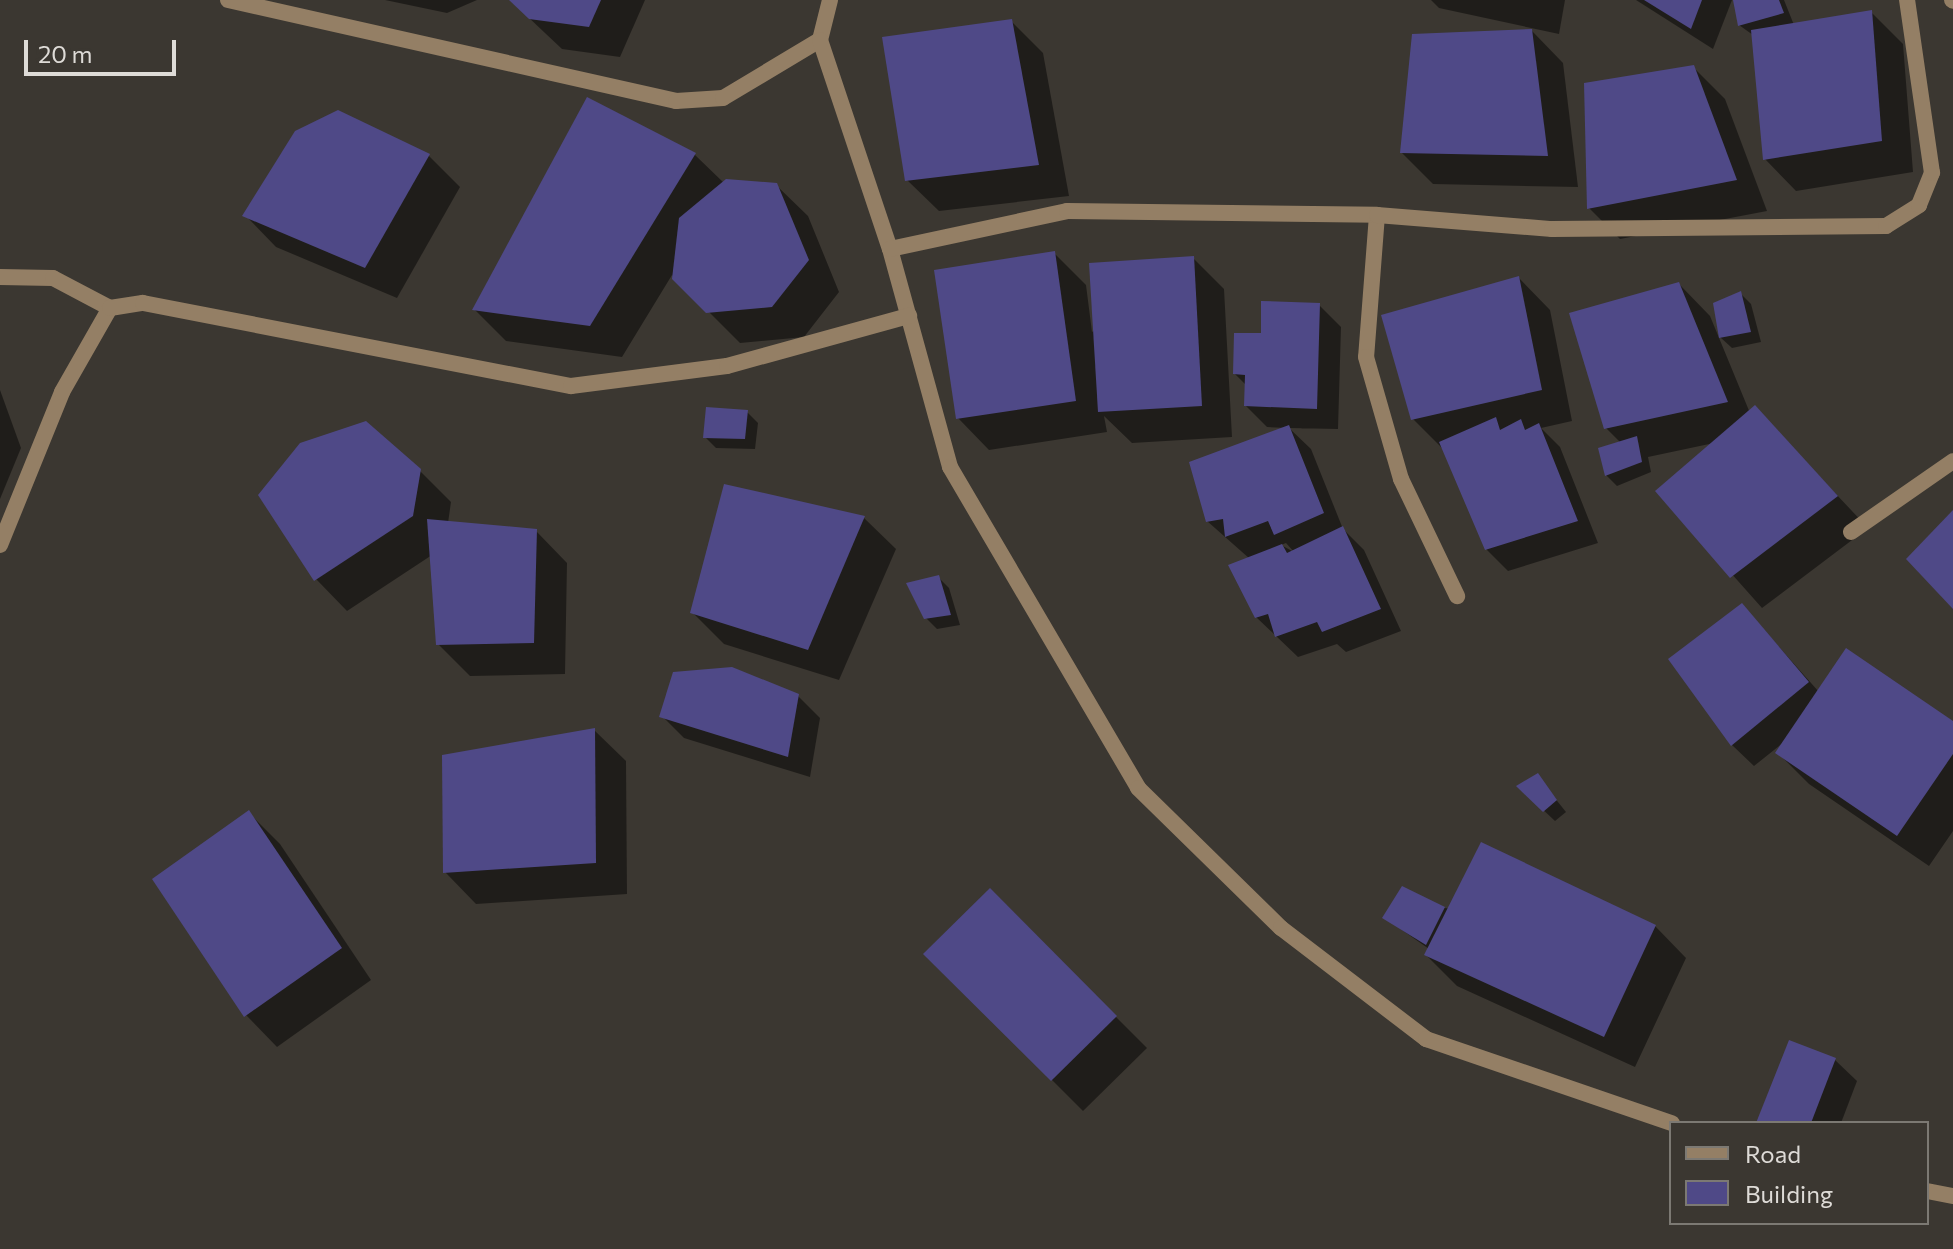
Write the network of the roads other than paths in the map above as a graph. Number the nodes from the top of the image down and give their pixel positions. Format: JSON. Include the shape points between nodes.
{"nodes":[{"id":1,"x":228,"y":0,"type":"edge"},
{"id":2,"x":830,"y":0,"type":"edge"},
{"id":3,"x":1907,"y":0,"type":"edge"},
{"id":4,"x":820,"y":40,"type":"junction"},
{"id":5,"x":1377,"y":215,"type":"junction"},
{"id":6,"x":890,"y":249,"type":"junction"},
{"id":7,"x":0,"y":277,"type":"edge"},
{"id":8,"x":110,"y":308,"type":"junction"},
{"id":9,"x":909,"y":316,"type":"junction"},
{"id":10,"x":1953,"y":461,"type":"edge"},
{"id":11,"x":1851,"y":532,"type":"dead end"},
{"id":12,"x":0,"y":545,"type":"edge"},
{"id":13,"x":1457,"y":596,"type":"dead end"},
{"id":14,"x":1669,"y":1122,"type":"edge"},
{"id":15,"x":1929,"y":1191,"type":"edge"},
{"id":16,"x":1953,"y":1196,"type":"edge"}],
"edges":[{"from":1,"to":4,"type":"street","via":[[676,101],[723,98]]},
{"from":2,"to":4,"type":"street"},
{"from":3,"to":5,"type":"street","via":[[1932,173],[1919,205],[1886,226],[1552,229]]},
{"from":4,"to":6,"type":"street"},
{"from":5,"to":6,"type":"street","via":[[1067,211]]},
{"from":5,"to":13,"type":"street","via":[[1366,357],[1401,479]]},
{"from":6,"to":9,"type":"street"},
{"from":7,"to":8,"type":"street","via":[[53,278]]},
{"from":8,"to":9,"type":"street","via":[[143,303],[571,386],[727,366]]},
{"from":8,"to":12,"type":"street","via":[[62,392]]},
{"from":9,"to":14,"type":"street","via":[[950,467],[1138,788],[1281,928],[1426,1039]]},
{"from":10,"to":11,"type":"street"},
{"from":15,"to":16,"type":"street"}]}
